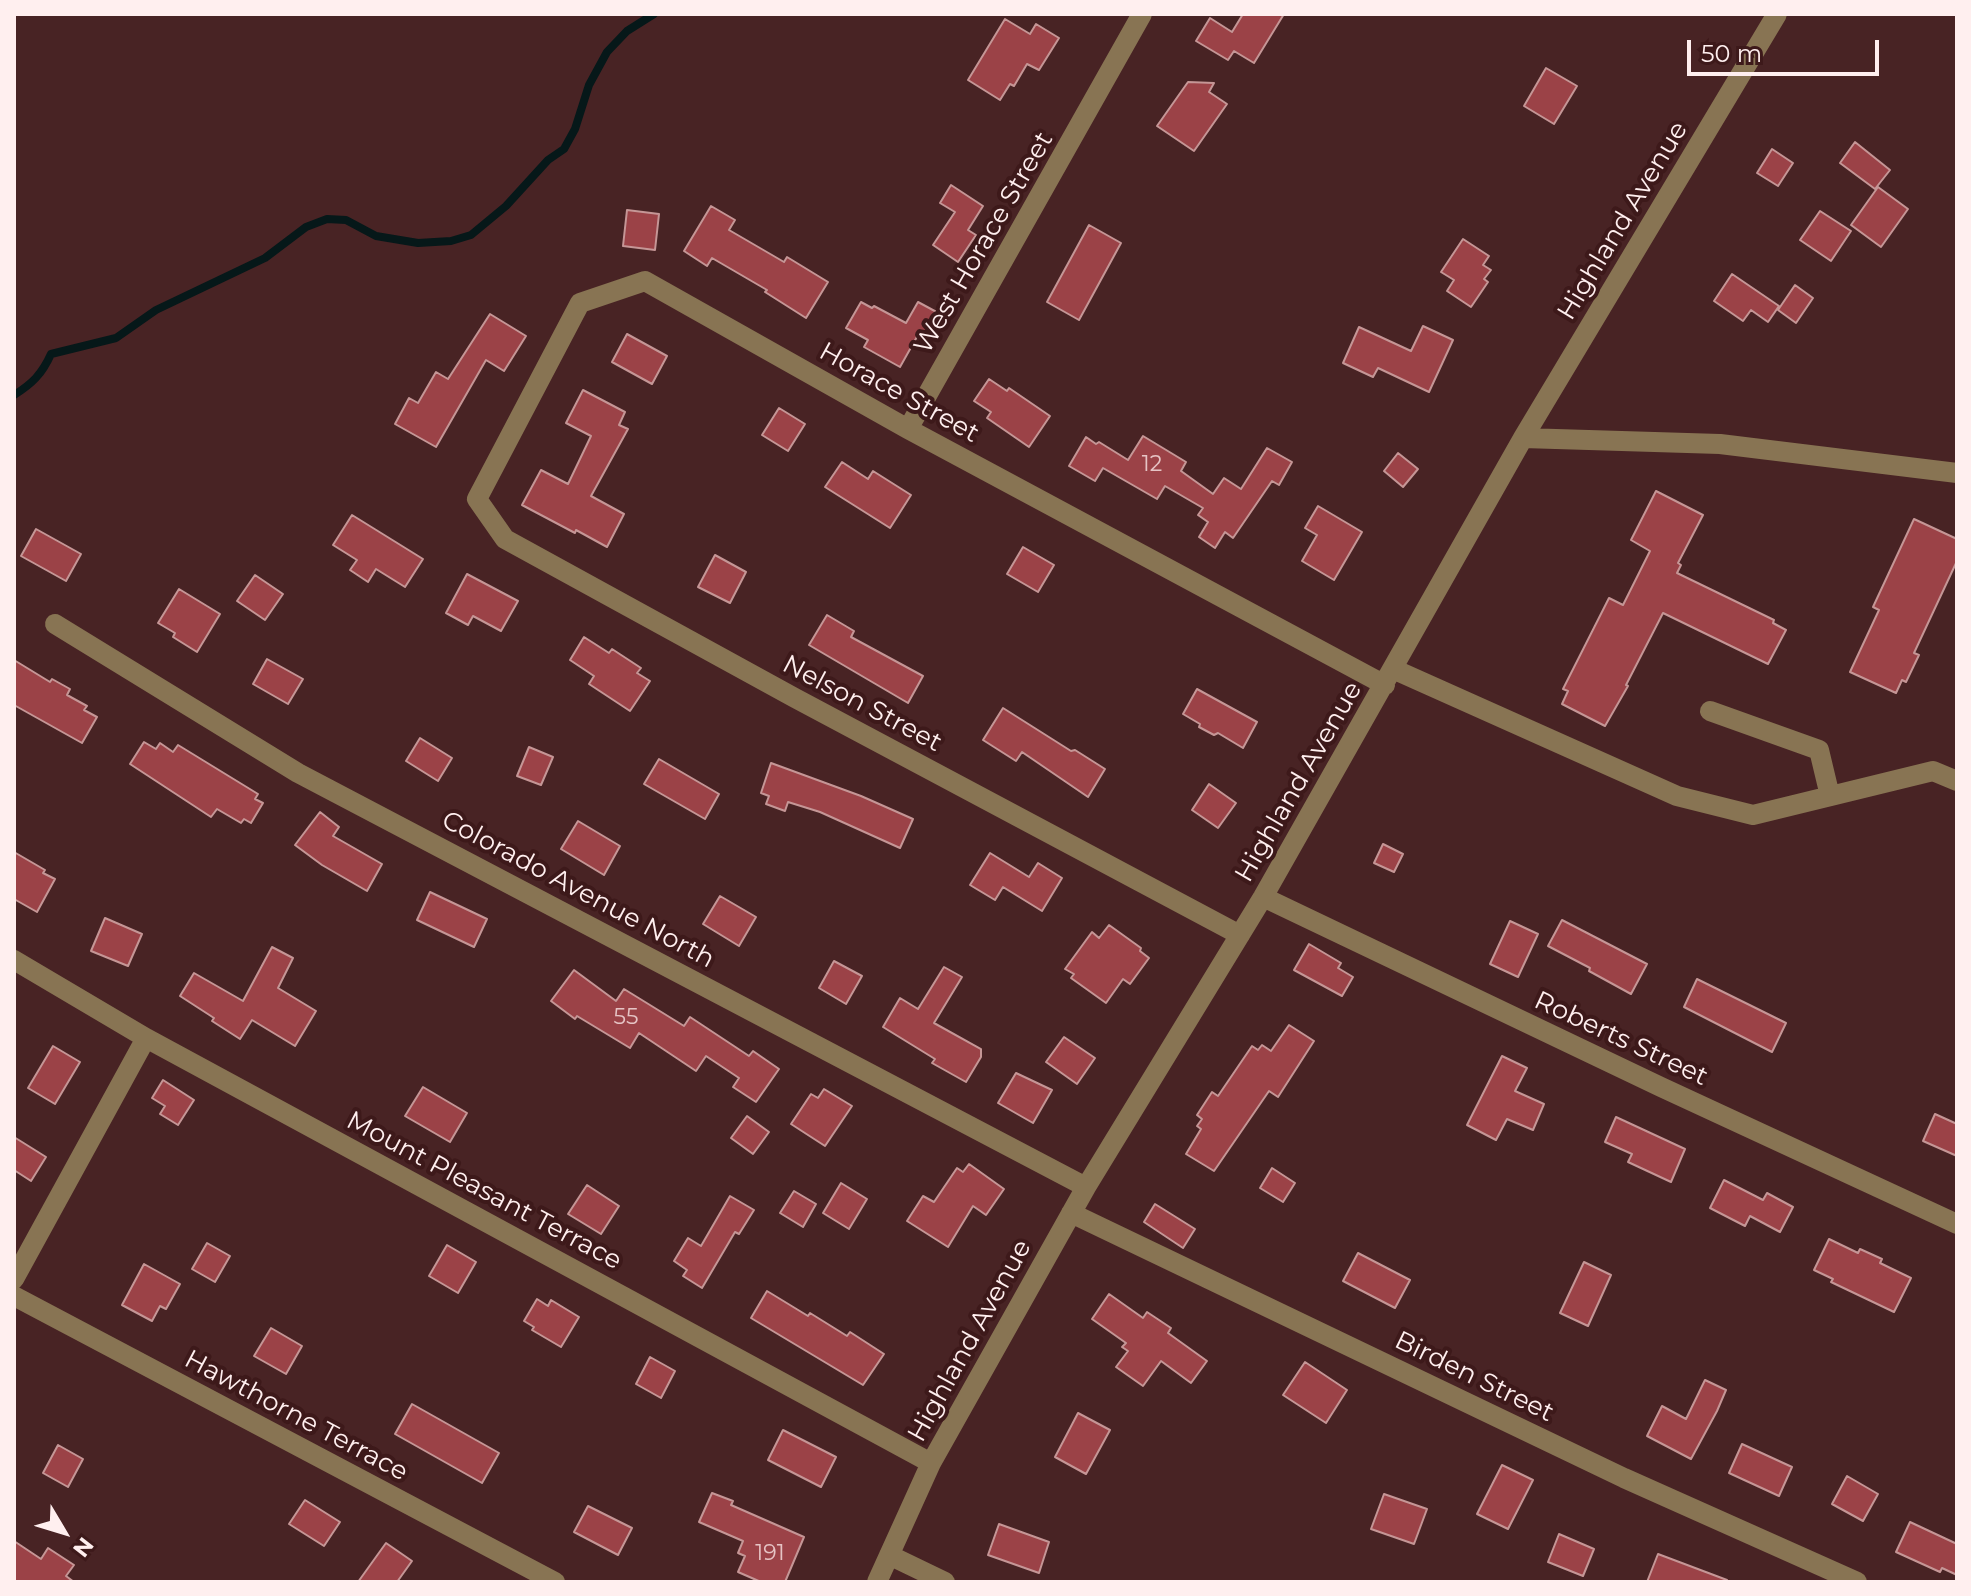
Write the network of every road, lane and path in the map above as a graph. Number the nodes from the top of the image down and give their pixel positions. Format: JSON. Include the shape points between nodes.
{"nodes":[{"id":1,"x":1142,"y":14,"type":"edge"},
{"id":2,"x":1777,"y":14,"type":"edge"},
{"id":3,"x":908,"y":429,"type":"junction"},
{"id":4,"x":1523,"y":438,"type":"junction"},
{"id":5,"x":1957,"y":473,"type":"edge"},
{"id":6,"x":477,"y":499,"type":"joint"},
{"id":7,"x":55,"y":624,"type":"dead end"},
{"id":8,"x":1389,"y":677,"type":"junction"},
{"id":9,"x":1710,"y":711,"type":"dead end"},
{"id":10,"x":1957,"y":781,"type":"edge"},
{"id":11,"x":1830,"y":796,"type":"junction"},
{"id":12,"x":1263,"y":897,"type":"junction"},
{"id":13,"x":1240,"y":935,"type":"junction"},
{"id":14,"x":14,"y":960,"type":"edge"},
{"id":15,"x":146,"y":1038,"type":"junction"},
{"id":16,"x":1086,"y":1187,"type":"junction"},
{"id":17,"x":1071,"y":1213,"type":"junction"},
{"id":18,"x":1957,"y":1224,"type":"edge"},
{"id":19,"x":14,"y":1279,"type":"edge"},
{"id":20,"x":14,"y":1296,"type":"edge"},
{"id":21,"x":931,"y":1463,"type":"junction"},
{"id":22,"x":889,"y":1555,"type":"junction"},
{"id":23,"x":555,"y":1582,"type":"edge"},
{"id":24,"x":877,"y":1582,"type":"edge"},
{"id":25,"x":945,"y":1582,"type":"edge"},
{"id":26,"x":1857,"y":1582,"type":"edge"}],
"edges":[{"from":1,"to":3,"type":"street","name":"West Horace Street"},
{"from":2,"to":4,"type":"street","name":"Highland Avenue"},
{"from":3,"to":6,"type":"street","name":"Horace Street","via":[[645,281],[580,303]]},
{"from":3,"to":8,"type":"street","name":"Horace Street"},
{"from":4,"to":5,"type":"street","via":[[1720,444]]},
{"from":4,"to":8,"type":"street","name":"Highland Avenue"},
{"from":6,"to":13,"type":"street","name":"Nelson Street","via":[[505,539]]},
{"from":7,"to":16,"type":"street","name":"Colorado Avenue North","via":[[298,773]]},
{"from":8,"to":11,"type":"street","name":"Horace Street","via":[[1677,796],[1753,815]]},
{"from":8,"to":12,"type":"street","name":"Highland Avenue"},
{"from":9,"to":11,"type":"street","via":[[1819,750]]},
{"from":10,"to":11,"type":"street","name":"Horace Street","via":[[1933,771]]},
{"from":12,"to":13,"type":"street","name":"Highland Avenue"},
{"from":12,"to":18,"type":"street","name":"Roberts Street"},
{"from":13,"to":16,"type":"street","name":"Highland Avenue"},
{"from":14,"to":15,"type":"street","name":"Mount Pleasant Terrace"},
{"from":15,"to":19,"type":"street"},
{"from":15,"to":21,"type":"street","name":"Mount Pleasant Terrace"},
{"from":16,"to":17,"type":"street","name":"Highland Avenue"},
{"from":17,"to":21,"type":"street","name":"Highland Avenue"},
{"from":17,"to":26,"type":"street","name":"Birden Street","via":[[1624,1478]]},
{"from":20,"to":23,"type":"street","name":"Hawthorne Terrace"},
{"from":21,"to":22,"type":"street","name":"Highland Avenue"},
{"from":22,"to":24,"type":"street","name":"Highland Avenue"},
{"from":22,"to":25,"type":"street"}]}
